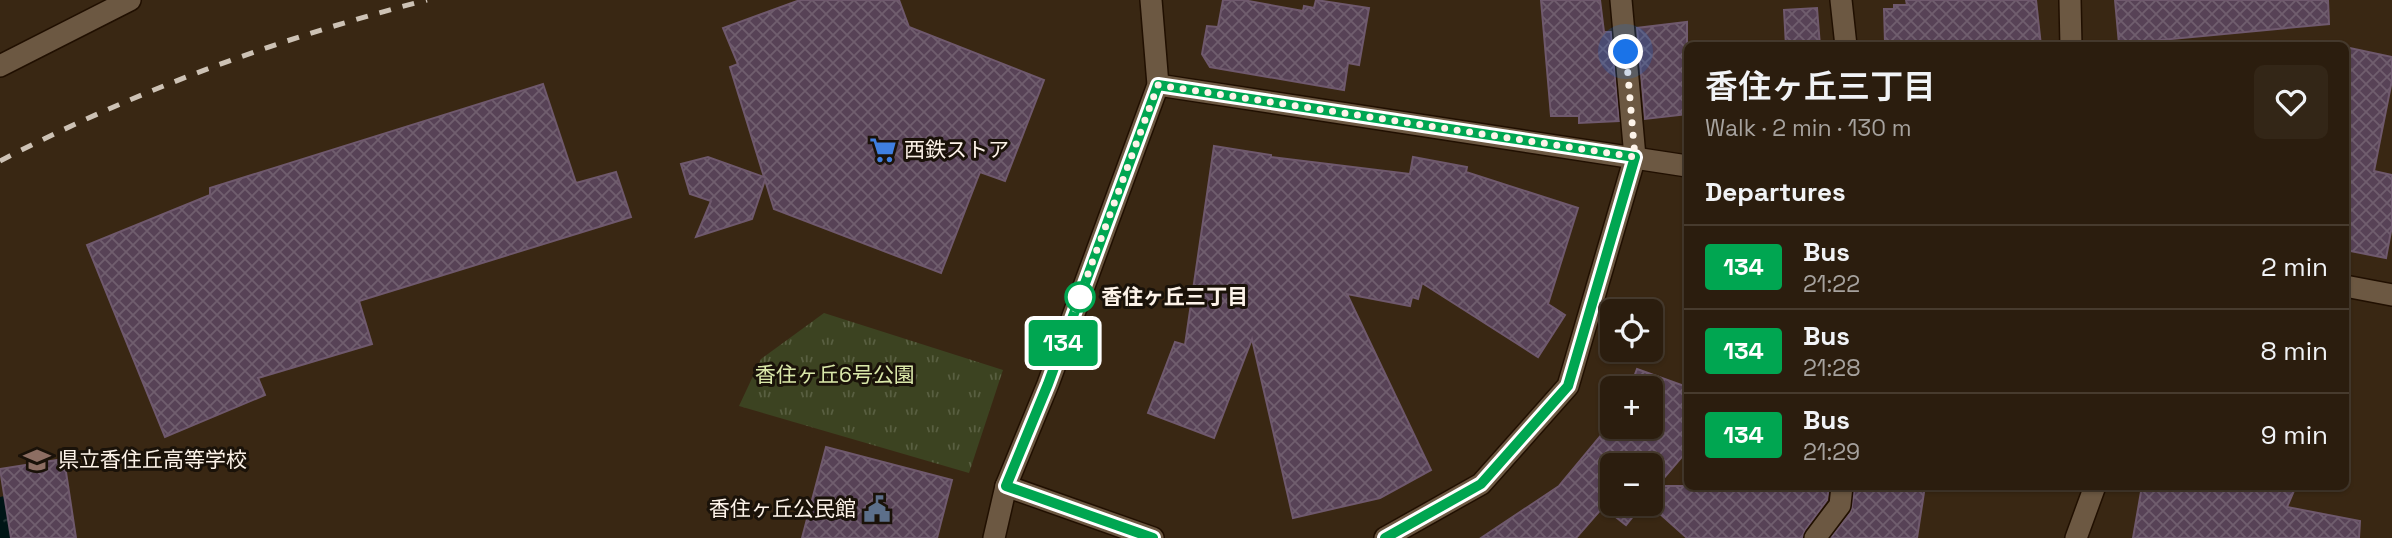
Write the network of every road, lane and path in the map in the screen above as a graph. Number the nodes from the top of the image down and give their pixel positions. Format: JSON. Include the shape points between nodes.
{"nodes":[{"id":1,"x":130,"y":0,"type":"edge"},
{"id":2,"x":1151,"y":0,"type":"edge"},
{"id":3,"x":1621,"y":0,"type":"edge"},
{"id":4,"x":1841,"y":0,"type":"edge"},
{"id":5,"x":2070,"y":0,"type":"edge"},
{"id":6,"x":1846,"y":42,"type":"edge"},
{"id":7,"x":2071,"y":42,"type":"edge"},
{"id":8,"x":0,"y":66,"type":"edge"},
{"id":9,"x":1158,"y":85,"type":"junction"},
{"id":10,"x":1635,"y":157,"type":"junction"},
{"id":11,"x":1684,"y":165,"type":"edge"},
{"id":12,"x":2349,"y":287,"type":"edge"},
{"id":13,"x":2392,"y":295,"type":"edge"},
{"id":14,"x":1006,"y":486,"type":"junction"},
{"id":15,"x":1842,"y":490,"type":"edge"},
{"id":16,"x":2094,"y":490,"type":"edge"},
{"id":17,"x":994,"y":538,"type":"edge"},
{"id":18,"x":1153,"y":538,"type":"edge"},
{"id":19,"x":1385,"y":538,"type":"edge"},
{"id":20,"x":1815,"y":538,"type":"edge"},
{"id":21,"x":2076,"y":538,"type":"edge"}],
"edges":[{"from":1,"to":8,"type":"street"},
{"from":2,"to":9,"type":"street"},
{"from":3,"to":10,"type":"street"},
{"from":4,"to":6,"type":"street"},
{"from":5,"to":7,"type":"street"},
{"from":9,"to":10,"type":"street"},
{"from":9,"to":14,"type":"street"},
{"from":10,"to":11,"type":"street"},
{"from":10,"to":19,"type":"street","via":[[1568,386],[1481,484]]},
{"from":12,"to":13,"type":"street"},
{"from":14,"to":17,"type":"street"},
{"from":14,"to":18,"type":"street"},
{"from":15,"to":20,"type":"street","via":[[1840,505]]},
{"from":16,"to":21,"type":"street"}]}
